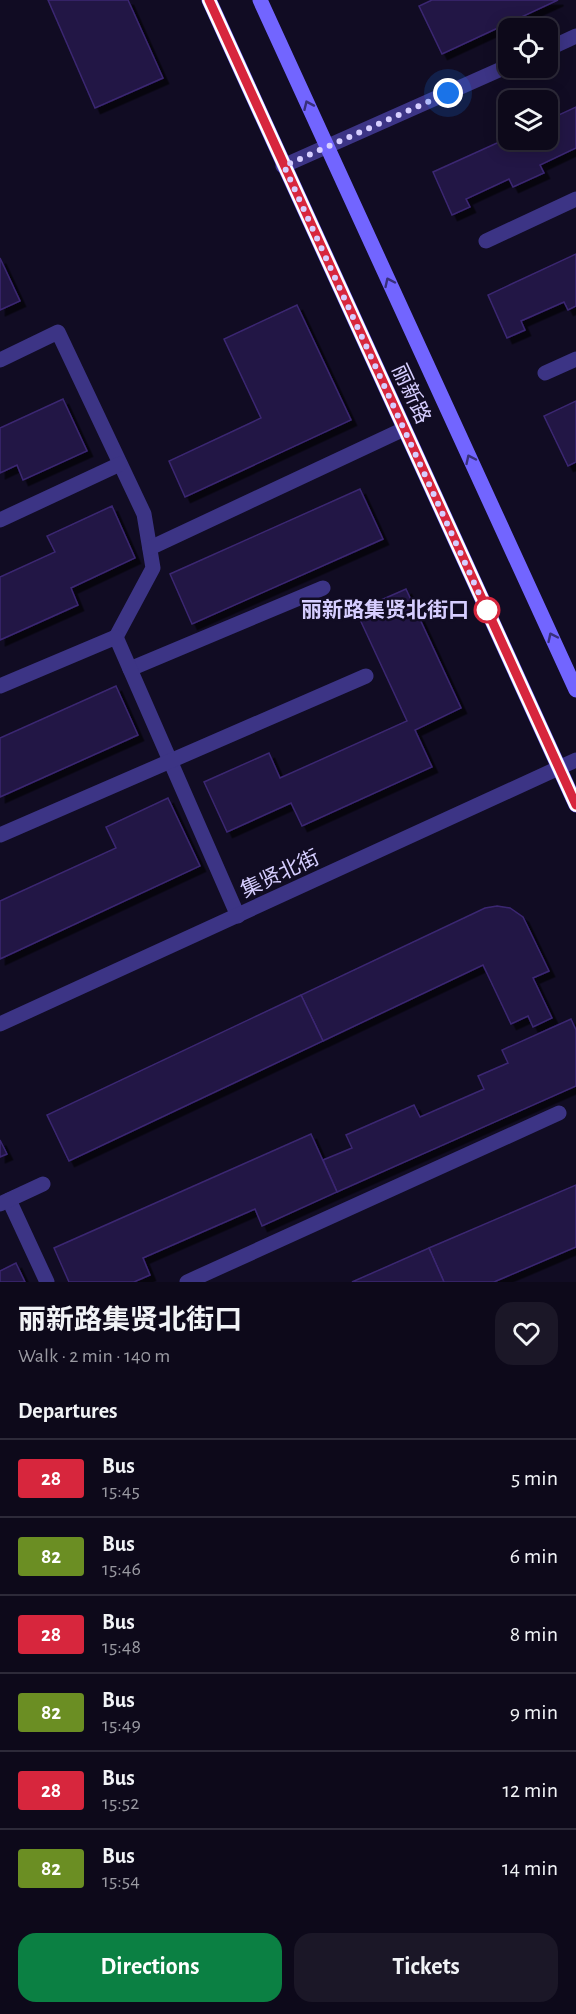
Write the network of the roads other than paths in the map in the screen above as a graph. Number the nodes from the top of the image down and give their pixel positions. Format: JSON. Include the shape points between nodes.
{"nodes":[{"id":1,"x":209,"y":0,"type":"edge"},
{"id":2,"x":260,"y":0,"type":"edge"},
{"id":3,"x":576,"y":36,"type":"edge"},
{"id":4,"x":558,"y":44,"type":"edge"},
{"id":5,"x":498,"y":70,"type":"edge"},
{"id":6,"x":327,"y":147,"type":"junction"},
{"id":7,"x":284,"y":166,"type":"junction"},
{"id":8,"x":576,"y":199,"type":"edge"},
{"id":9,"x":486,"y":241,"type":"dead end"},
{"id":10,"x":576,"y":359,"type":"edge"},
{"id":11,"x":0,"y":360,"type":"edge"},
{"id":12,"x":545,"y":373,"type":"dead end"},
{"id":13,"x":404,"y":429,"type":"junction"},
{"id":14,"x":120,"y":464,"type":"junction"},
{"id":15,"x":0,"y":519,"type":"edge"},
{"id":16,"x":150,"y":548,"type":"junction"},
{"id":17,"x":322,"y":588,"type":"dead end"},
{"id":18,"x":116,"y":637,"type":"junction"},
{"id":19,"x":130,"y":669,"type":"junction"},
{"id":20,"x":366,"y":676,"type":"dead end"},
{"id":21,"x":0,"y":686,"type":"edge"},
{"id":22,"x":576,"y":690,"type":"edge"},
{"id":23,"x":576,"y":760,"type":"edge"},
{"id":24,"x":170,"y":761,"type":"junction"},
{"id":25,"x":559,"y":767,"type":"junction"},
{"id":26,"x":576,"y":805,"type":"edge"},
{"id":27,"x":0,"y":835,"type":"edge"},
{"id":28,"x":238,"y":916,"type":"junction"},
{"id":29,"x":0,"y":1024,"type":"edge"},
{"id":30,"x":559,"y":1113,"type":"dead end"},
{"id":31,"x":43,"y":1184,"type":"dead end"},
{"id":32,"x":5,"y":1202,"type":"edge"},
{"id":33,"x":47,"y":1282,"type":"edge"},
{"id":34,"x":188,"y":1282,"type":"edge"}],
"edges":[{"from":1,"to":7,"type":"main road","name":"丽新路"},
{"from":6,"to":2,"type":"main road","name":"丽新路","one_way":true},
{"from":3,"to":4,"type":"street"},
{"from":5,"to":6,"type":"street"},
{"from":6,"to":7,"type":"street"},
{"from":22,"to":6,"type":"main road","name":"丽新路","one_way":true},
{"from":7,"to":13,"type":"main road","name":"丽新路"},
{"from":8,"to":9,"type":"street"},
{"from":10,"to":12,"type":"street"},
{"from":11,"to":14,"type":"street","via":[[58,332]]},
{"from":13,"to":16,"type":"street"},
{"from":13,"to":25,"type":"main road","name":"丽新路"},
{"from":14,"to":15,"type":"street"},
{"from":14,"to":16,"type":"street","via":[[144,514]]},
{"from":16,"to":18,"type":"street","via":[[153,568]]},
{"from":17,"to":19,"type":"street"},
{"from":18,"to":19,"type":"street"},
{"from":18,"to":21,"type":"street"},
{"from":19,"to":24,"type":"street"},
{"from":20,"to":24,"type":"street"},
{"from":23,"to":25,"type":"street","name":"集贤北街"},
{"from":24,"to":27,"type":"street"},
{"from":24,"to":28,"type":"street"},
{"from":25,"to":26,"type":"main road","name":"丽新路"},
{"from":25,"to":28,"type":"street","name":"集贤北街"},
{"from":28,"to":29,"type":"street","name":"集贤北街"},
{"from":30,"to":34,"type":"street"},
{"from":31,"to":32,"type":"street"},
{"from":32,"to":33,"type":"street"}]}
